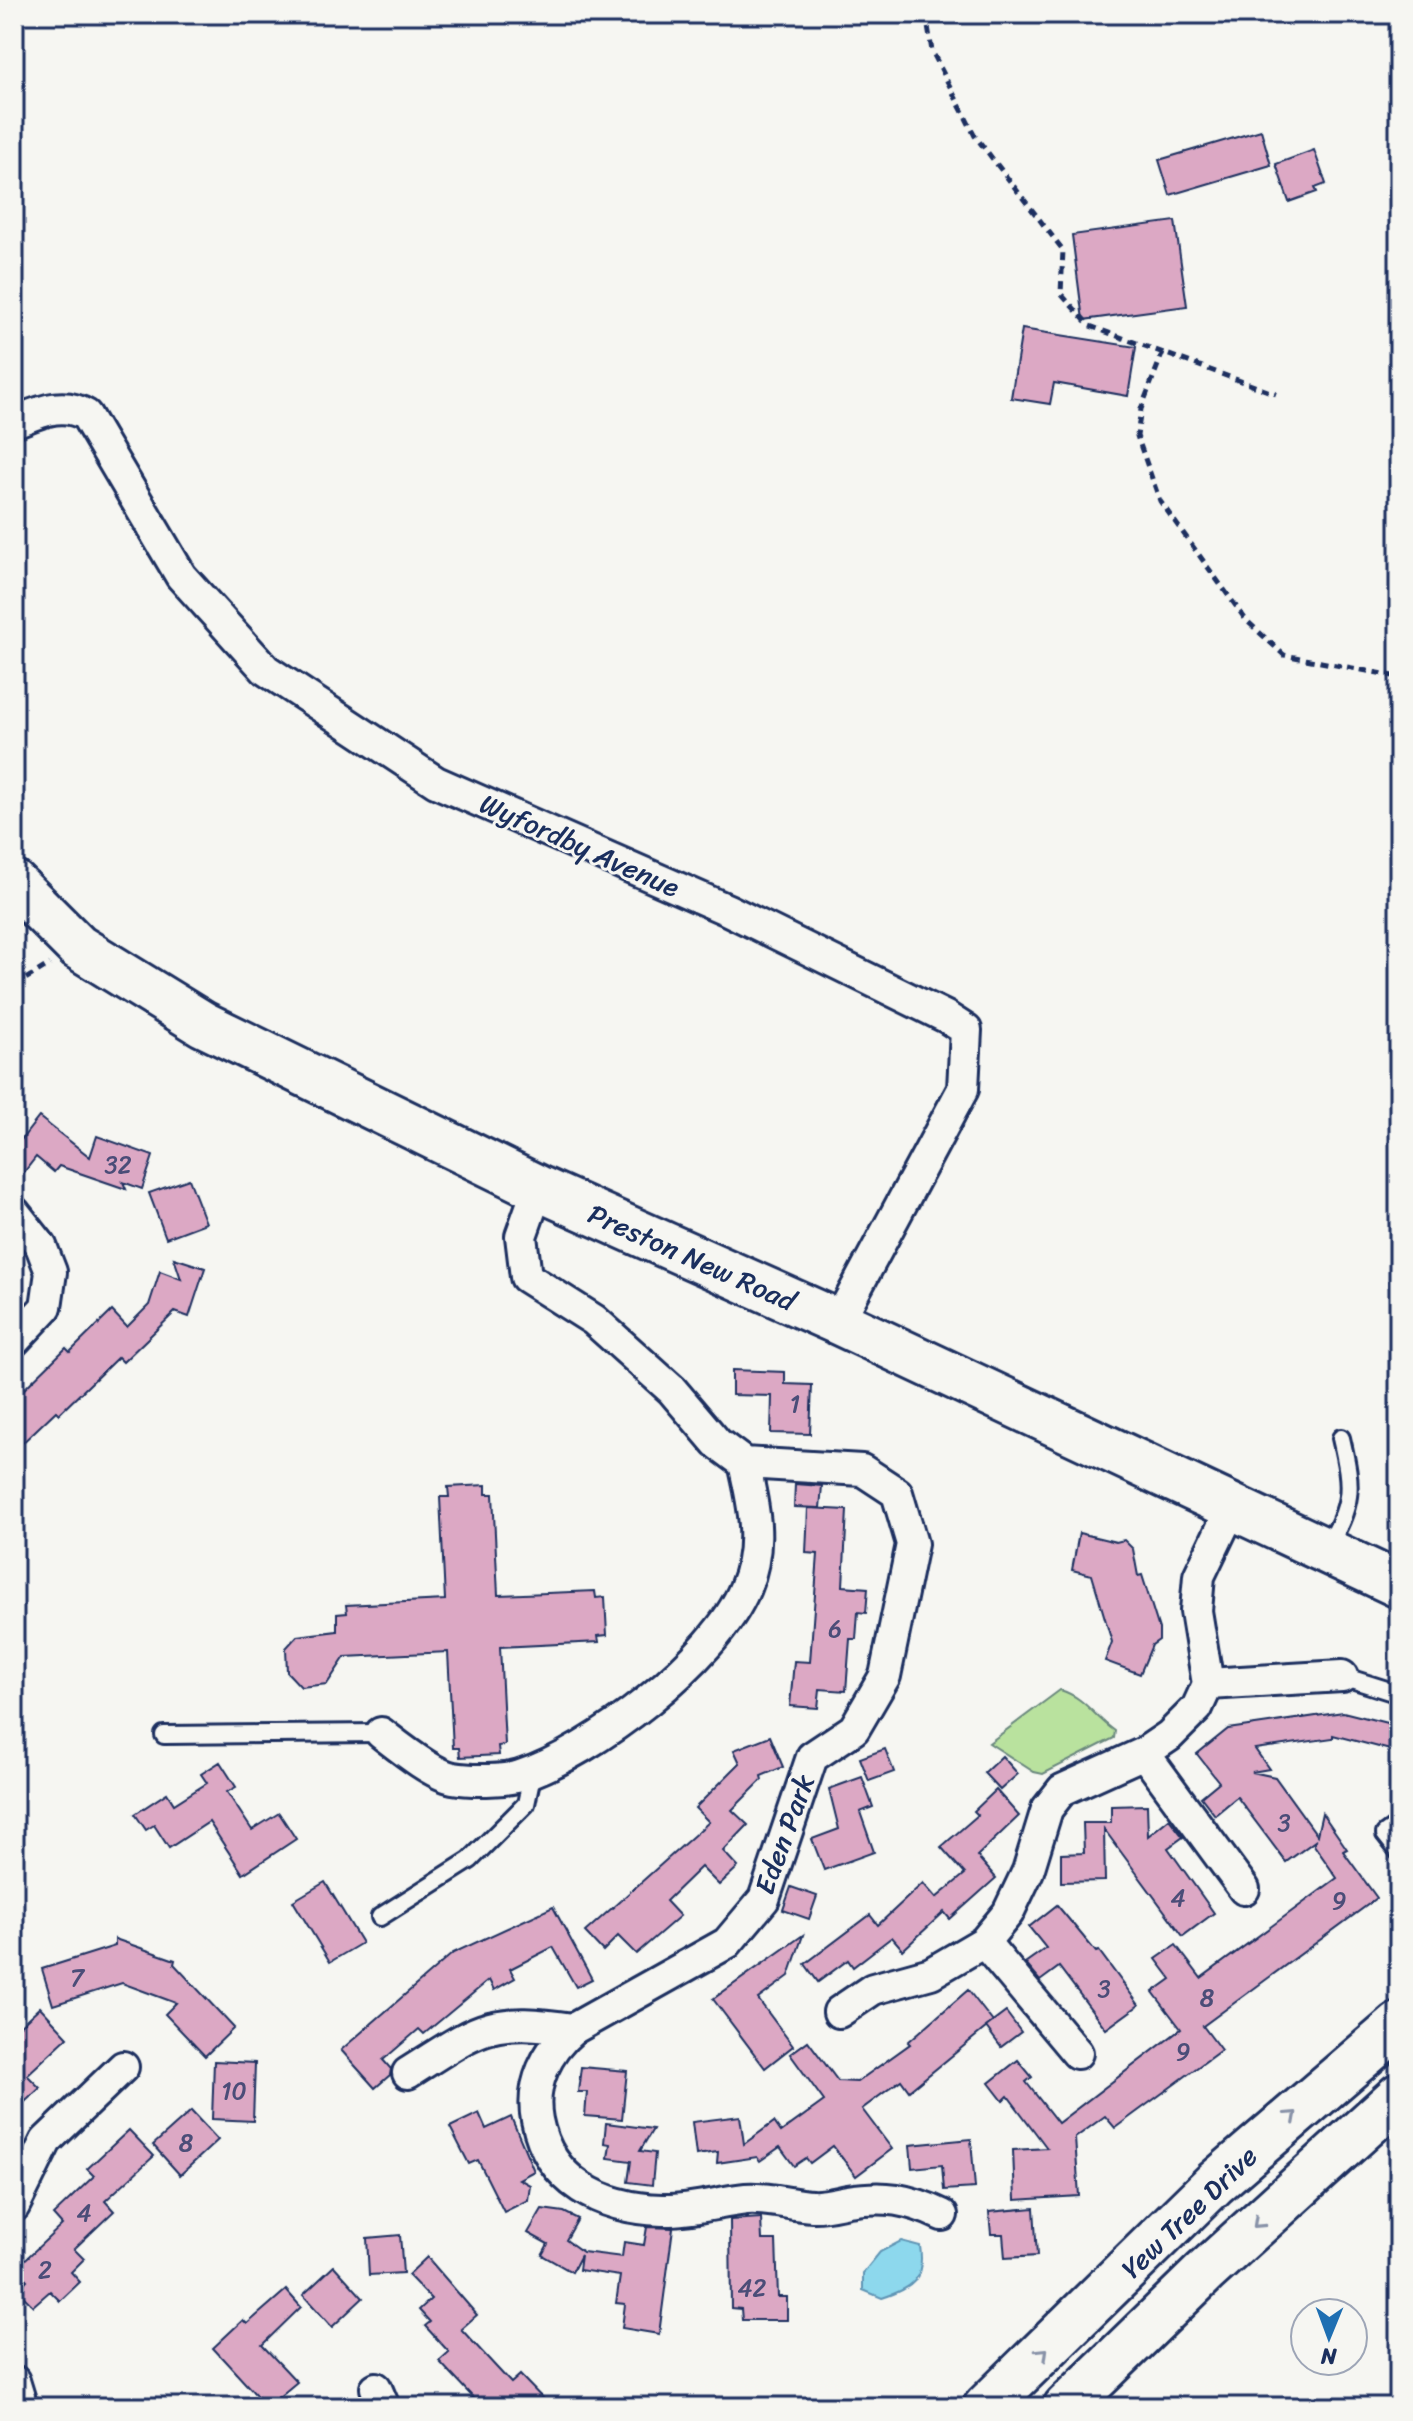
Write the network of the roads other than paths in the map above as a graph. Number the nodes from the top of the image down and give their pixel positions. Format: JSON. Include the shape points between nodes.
{"nodes":[{"id":1,"x":14,"y":422,"type":"edge"},
{"id":2,"x":14,"y":883,"type":"edge"},
{"id":3,"x":538,"y":1188,"type":"junction"},
{"id":4,"x":14,"y":1212,"type":"edge"},
{"id":5,"x":838,"y":1322,"type":"junction"},
{"id":6,"x":14,"y":1341,"type":"edge"},
{"id":7,"x":1341,"y":1438,"type":"dead end"},
{"id":8,"x":744,"y":1463,"type":"junction"},
{"id":9,"x":1233,"y":1505,"type":"junction"},
{"id":10,"x":1326,"y":1550,"type":"junction"},
{"id":11,"x":1399,"y":1585,"type":"edge"},
{"id":12,"x":1342,"y":1676,"type":"joint"},
{"id":13,"x":1208,"y":1684,"type":"junction"},
{"id":14,"x":1399,"y":1694,"type":"edge"},
{"id":15,"x":381,"y":1733,"type":"joint"},
{"id":16,"x":164,"y":1735,"type":"dead end"},
{"id":17,"x":1144,"y":1753,"type":"junction"},
{"id":18,"x":533,"y":1771,"type":"junction"},
{"id":19,"x":1399,"y":1824,"type":"edge"},
{"id":20,"x":1399,"y":1852,"type":"edge"},
{"id":21,"x":1244,"y":1889,"type":"dead end"},
{"id":22,"x":380,"y":1917,"type":"dead end"},
{"id":23,"x":984,"y":1942,"type":"junction"},
{"id":24,"x":839,"y":2012,"type":"dead end"},
{"id":25,"x":1399,"y":2025,"type":"edge"},
{"id":26,"x":573,"y":2029,"type":"junction"},
{"id":27,"x":1077,"y":2053,"type":"dead end"},
{"id":28,"x":123,"y":2067,"type":"dead end"},
{"id":29,"x":408,"y":2073,"type":"dead end"},
{"id":30,"x":1399,"y":2096,"type":"edge"},
{"id":31,"x":14,"y":2206,"type":"edge"},
{"id":32,"x":942,"y":2215,"type":"dead end"},
{"id":33,"x":14,"y":2381,"type":"edge"},
{"id":34,"x":22,"y":2407,"type":"edge"},
{"id":35,"x":986,"y":2407,"type":"edge"},
{"id":36,"x":1066,"y":2407,"type":"edge"}],
"edges":[{"from":1,"to":5,"type":"street","name":"Wyfordby Avenue","via":[[61,407],[86,415],[181,576],[216,619],[266,670],[342,723],[436,782],[728,910],[966,1030],[963,1089]]},
{"from":2,"to":3,"type":"highway","name":"Preston New Road","via":[[78,947],[203,1024]]},
{"from":3,"to":5,"type":"highway","name":"Preston New Road"},
{"from":3,"to":8,"type":"street","via":[[521,1236],[526,1277],[594,1320],[672,1390],[717,1443]]},
{"from":4,"to":6,"type":"street","via":[[41,1246],[51,1272],[46,1307]]},
{"from":5,"to":9,"type":"highway","name":"Preston New Road"},
{"from":7,"to":10,"type":"lane","via":[[1350,1497]]},
{"from":8,"to":18,"type":"street","via":[[757,1549],[732,1613],[699,1656],[634,1710],[561,1760]]},
{"from":8,"to":26,"type":"street","name":"Eden Park","via":[[837,1465],[862,1470],[897,1493],[912,1544],[885,1676],[854,1729],[812,1757],[764,1899],[727,1943]]},
{"from":9,"to":10,"type":"highway","name":"Preston New Road"},
{"from":9,"to":13,"type":"street","via":[[1199,1576],[1196,1611]]},
{"from":10,"to":11,"type":"highway","name":"Preston New Road"},
{"from":12,"to":13,"type":"street"},
{"from":12,"to":14,"type":"lane"},
{"from":13,"to":17,"type":"street","via":[[1197,1708]]},
{"from":15,"to":16,"type":"lane"},
{"from":15,"to":18,"type":"street","via":[[452,1778],[516,1777]]},
{"from":17,"to":21,"type":"street"},
{"from":17,"to":23,"type":"street","via":[[1062,1790],[1047,1809],[1008,1913]]},
{"from":18,"to":22,"type":"lane","via":[[526,1804],[470,1860]]},
{"from":19,"to":20,"type":"lane","via":[[1385,1834]]},
{"from":23,"to":24,"type":"street","via":[[931,1973],[873,1989]]},
{"from":23,"to":27,"type":"street"},
{"from":35,"to":25,"type":"highway","name":"Yew Tree Drive","one_way":true,"via":[[1215,2183]]},
{"from":26,"to":29,"type":"street","via":[[497,2024],[475,2031]]},
{"from":26,"to":32,"type":"street","name":"Eden Park","via":[[553,2045],[534,2106],[541,2141],[563,2177],[602,2198],[664,2210],[750,2198],[816,2206],[878,2196],[914,2201]]},
{"from":28,"to":31,"type":"street","via":[[46,2141]]},
{"from":30,"to":36,"type":"highway","name":"Yew Tree Drive","one_way":true},
{"from":33,"to":34,"type":"street"}]}
